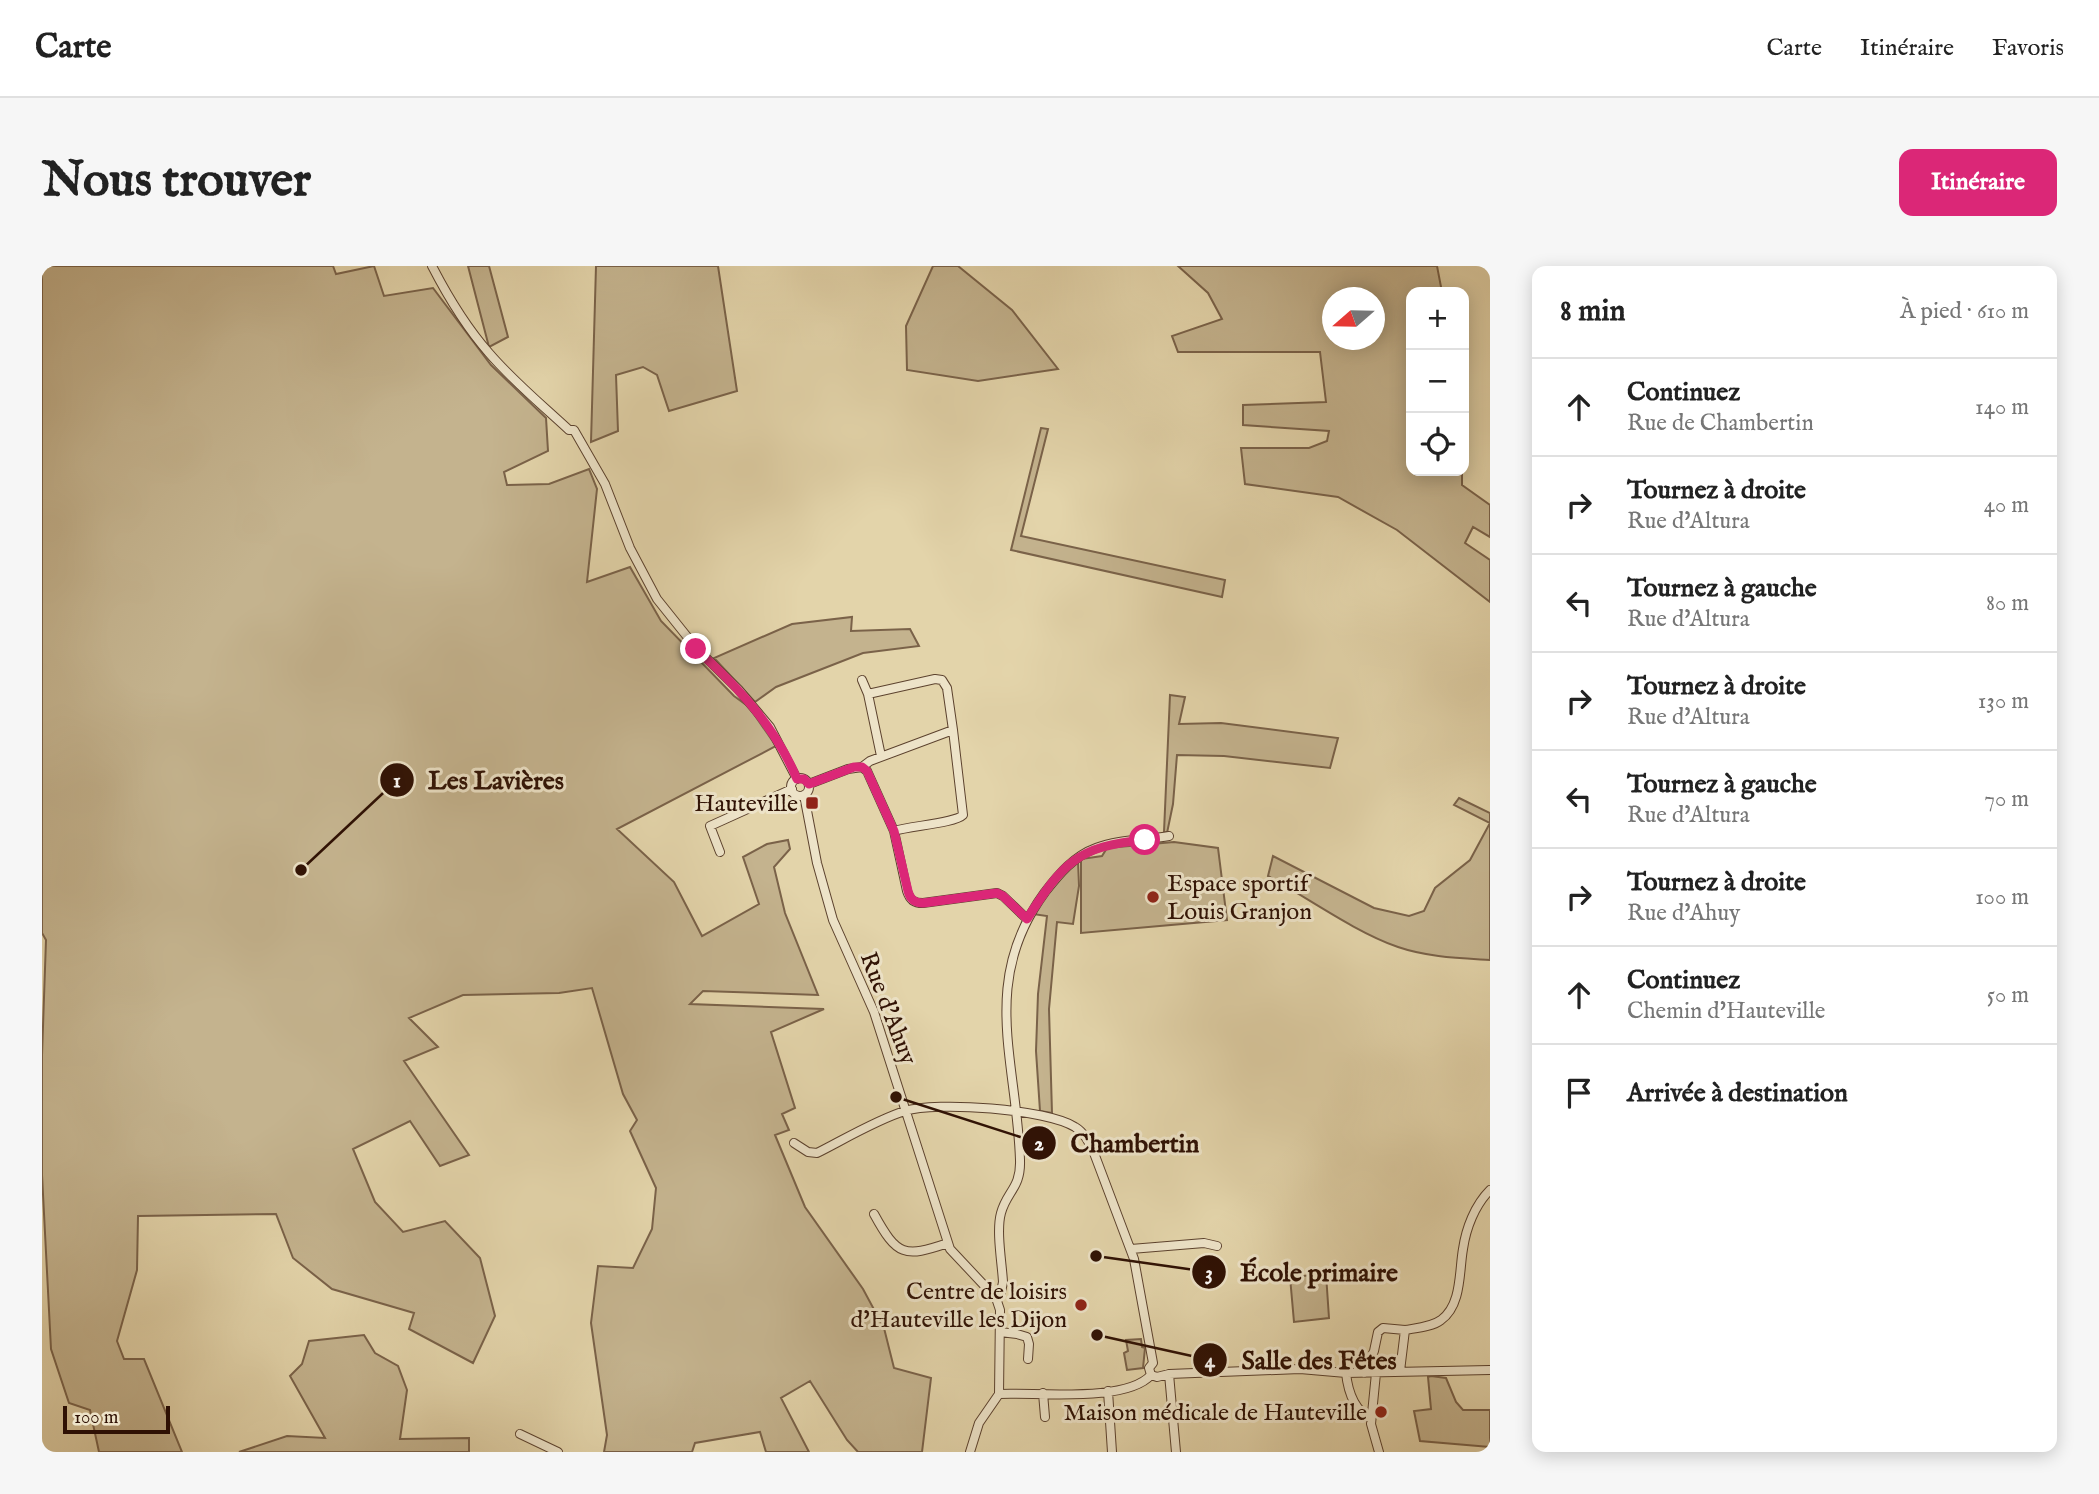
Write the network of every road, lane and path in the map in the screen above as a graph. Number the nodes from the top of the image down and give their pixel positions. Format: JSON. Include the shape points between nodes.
{"nodes":[{"id":1,"x":432,"y":266,"type":"edge"},
{"id":2,"x":862,"y":680,"type":"dead end"},
{"id":3,"x":868,"y":694,"type":"junction"},
{"id":4,"x":953,"y":730,"type":"junction"},
{"id":5,"x":881,"y":756,"type":"junction"},
{"id":6,"x":862,"y":767,"type":"junction"},
{"id":7,"x":797,"y":779,"type":"junction"},
{"id":8,"x":809,"y":784,"type":"junction"},
{"id":9,"x":792,"y":789,"type":"junction"},
{"id":10,"x":804,"y":795,"type":"junction"},
{"id":11,"x":894,"y":831,"type":"junction"},
{"id":12,"x":1169,"y":836,"type":"dead end"},
{"id":13,"x":720,"y":852,"type":"dead end"},
{"id":14,"x":1027,"y":919,"type":"junction"},
{"id":15,"x":906,"y":1110,"type":"junction"},
{"id":16,"x":1017,"y":1110,"type":"junction"},
{"id":17,"x":794,"y":1143,"type":"dead end"},
{"id":18,"x":1490,"y":1190,"type":"edge"},
{"id":19,"x":874,"y":1214,"type":"dead end"},
{"id":20,"x":948,"y":1243,"type":"junction"},
{"id":21,"x":1217,"y":1246,"type":"dead end"},
{"id":22,"x":1131,"y":1249,"type":"junction"},
{"id":23,"x":996,"y":1298,"type":"junction"},
{"id":24,"x":1405,"y":1330,"type":"junction"},
{"id":25,"x":1000,"y":1332,"type":"junction"},
{"id":26,"x":1028,"y":1359,"type":"dead end"},
{"id":27,"x":1153,"y":1363,"type":"junction"},
{"id":28,"x":1490,"y":1370,"type":"edge"},
{"id":29,"x":1400,"y":1371,"type":"junction"},
{"id":30,"x":1346,"y":1373,"type":"junction"},
{"id":31,"x":1364,"y":1373,"type":"junction"},
{"id":32,"x":1376,"y":1373,"type":"junction"},
{"id":33,"x":1165,"y":1374,"type":"junction"},
{"id":34,"x":1151,"y":1375,"type":"junction"},
{"id":35,"x":1108,"y":1391,"type":"junction"},
{"id":36,"x":1043,"y":1393,"type":"junction"},
{"id":37,"x":999,"y":1394,"type":"junction"},
{"id":38,"x":1045,"y":1417,"type":"dead end"},
{"id":39,"x":1371,"y":1419,"type":"junction"},
{"id":40,"x":520,"y":1434,"type":"dead end"},
{"id":41,"x":558,"y":1452,"type":"edge"},
{"id":42,"x":970,"y":1452,"type":"edge"},
{"id":43,"x":1112,"y":1452,"type":"edge"},
{"id":44,"x":1176,"y":1452,"type":"edge"},
{"id":45,"x":1379,"y":1452,"type":"edge"}],
"edges":[{"from":1,"to":7,"type":"street","via":[[447,296],[489,354],[574,430],[605,484],[657,599],[696,649],[770,727]]},
{"from":2,"to":3,"type":"street"},
{"from":3,"to":4,"type":"street","via":[[942,680]]},
{"from":3,"to":5,"type":"street"},
{"from":4,"to":5,"type":"street"},
{"from":4,"to":11,"type":"street","via":[[963,815]]},
{"from":5,"to":6,"type":"street"},
{"from":6,"to":8,"type":"street"},
{"from":6,"to":11,"type":"street","via":[[872,778]]},
{"from":7,"to":8,"type":"street"},
{"from":7,"to":9,"type":"street"},
{"from":8,"to":10,"type":"street"},
{"from":9,"to":10,"type":"street","via":[[796,795]]},
{"from":9,"to":13,"type":"street","via":[[710,827]]},
{"from":10,"to":15,"type":"street","name":"Rue d'Ahuy","via":[[830,910],[874,1012]]},
{"from":11,"to":14,"type":"street","via":[[912,900],[923,903],[997,893]]},
{"from":12,"to":14,"type":"street","via":[[1098,846],[1083,853],[1065,867]]},
{"from":14,"to":16,"type":"street","via":[[1006,1002]]},
{"from":15,"to":16,"type":"street"},
{"from":15,"to":17,"type":"street","via":[[817,1153]]},
{"from":15,"to":20,"type":"street","name":"Rue d'Ahuy"},
{"from":16,"to":22,"type":"street","via":[[1062,1121],[1082,1132],[1099,1163]]},
{"from":16,"to":23,"type":"street","via":[[1020,1177],[1001,1212],[1003,1282]]},
{"from":18,"to":24,"type":"street","via":[[1472,1217],[1450,1311],[1437,1323]]},
{"from":19,"to":20,"type":"street","via":[[893,1243],[910,1253]]},
{"from":20,"to":23,"type":"street","name":"Rue d'Ahuy","via":[[953,1255]]},
{"from":21,"to":22,"type":"street","via":[[1196,1243]]},
{"from":22,"to":27,"type":"street"},
{"from":23,"to":25,"type":"street"},
{"from":24,"to":29,"type":"street"},
{"from":24,"to":31,"type":"street","via":[[1384,1328],[1378,1332]]},
{"from":25,"to":26,"type":"street","via":[[1027,1337]]},
{"from":25,"to":37,"type":"street"},
{"from":27,"to":33,"type":"street","via":[[1162,1366]]},
{"from":27,"to":34,"type":"street"},
{"from":28,"to":29,"type":"street"},
{"from":29,"to":32,"type":"street"},
{"from":30,"to":31,"type":"street"},
{"from":30,"to":33,"type":"street","via":[[1300,1369]]},
{"from":30,"to":39,"type":"street","via":[[1353,1400]]},
{"from":31,"to":32,"type":"street"},
{"from":32,"to":39,"type":"street"},
{"from":33,"to":34,"type":"street"},
{"from":33,"to":44,"type":"street"},
{"from":34,"to":35,"type":"street","via":[[1137,1385]]},
{"from":35,"to":36,"type":"street"},
{"from":35,"to":43,"type":"street"},
{"from":36,"to":37,"type":"street"},
{"from":36,"to":38,"type":"street"},
{"from":37,"to":42,"type":"street","via":[[979,1423]]},
{"from":39,"to":45,"type":"street"},
{"from":40,"to":41,"type":"street"}]}
